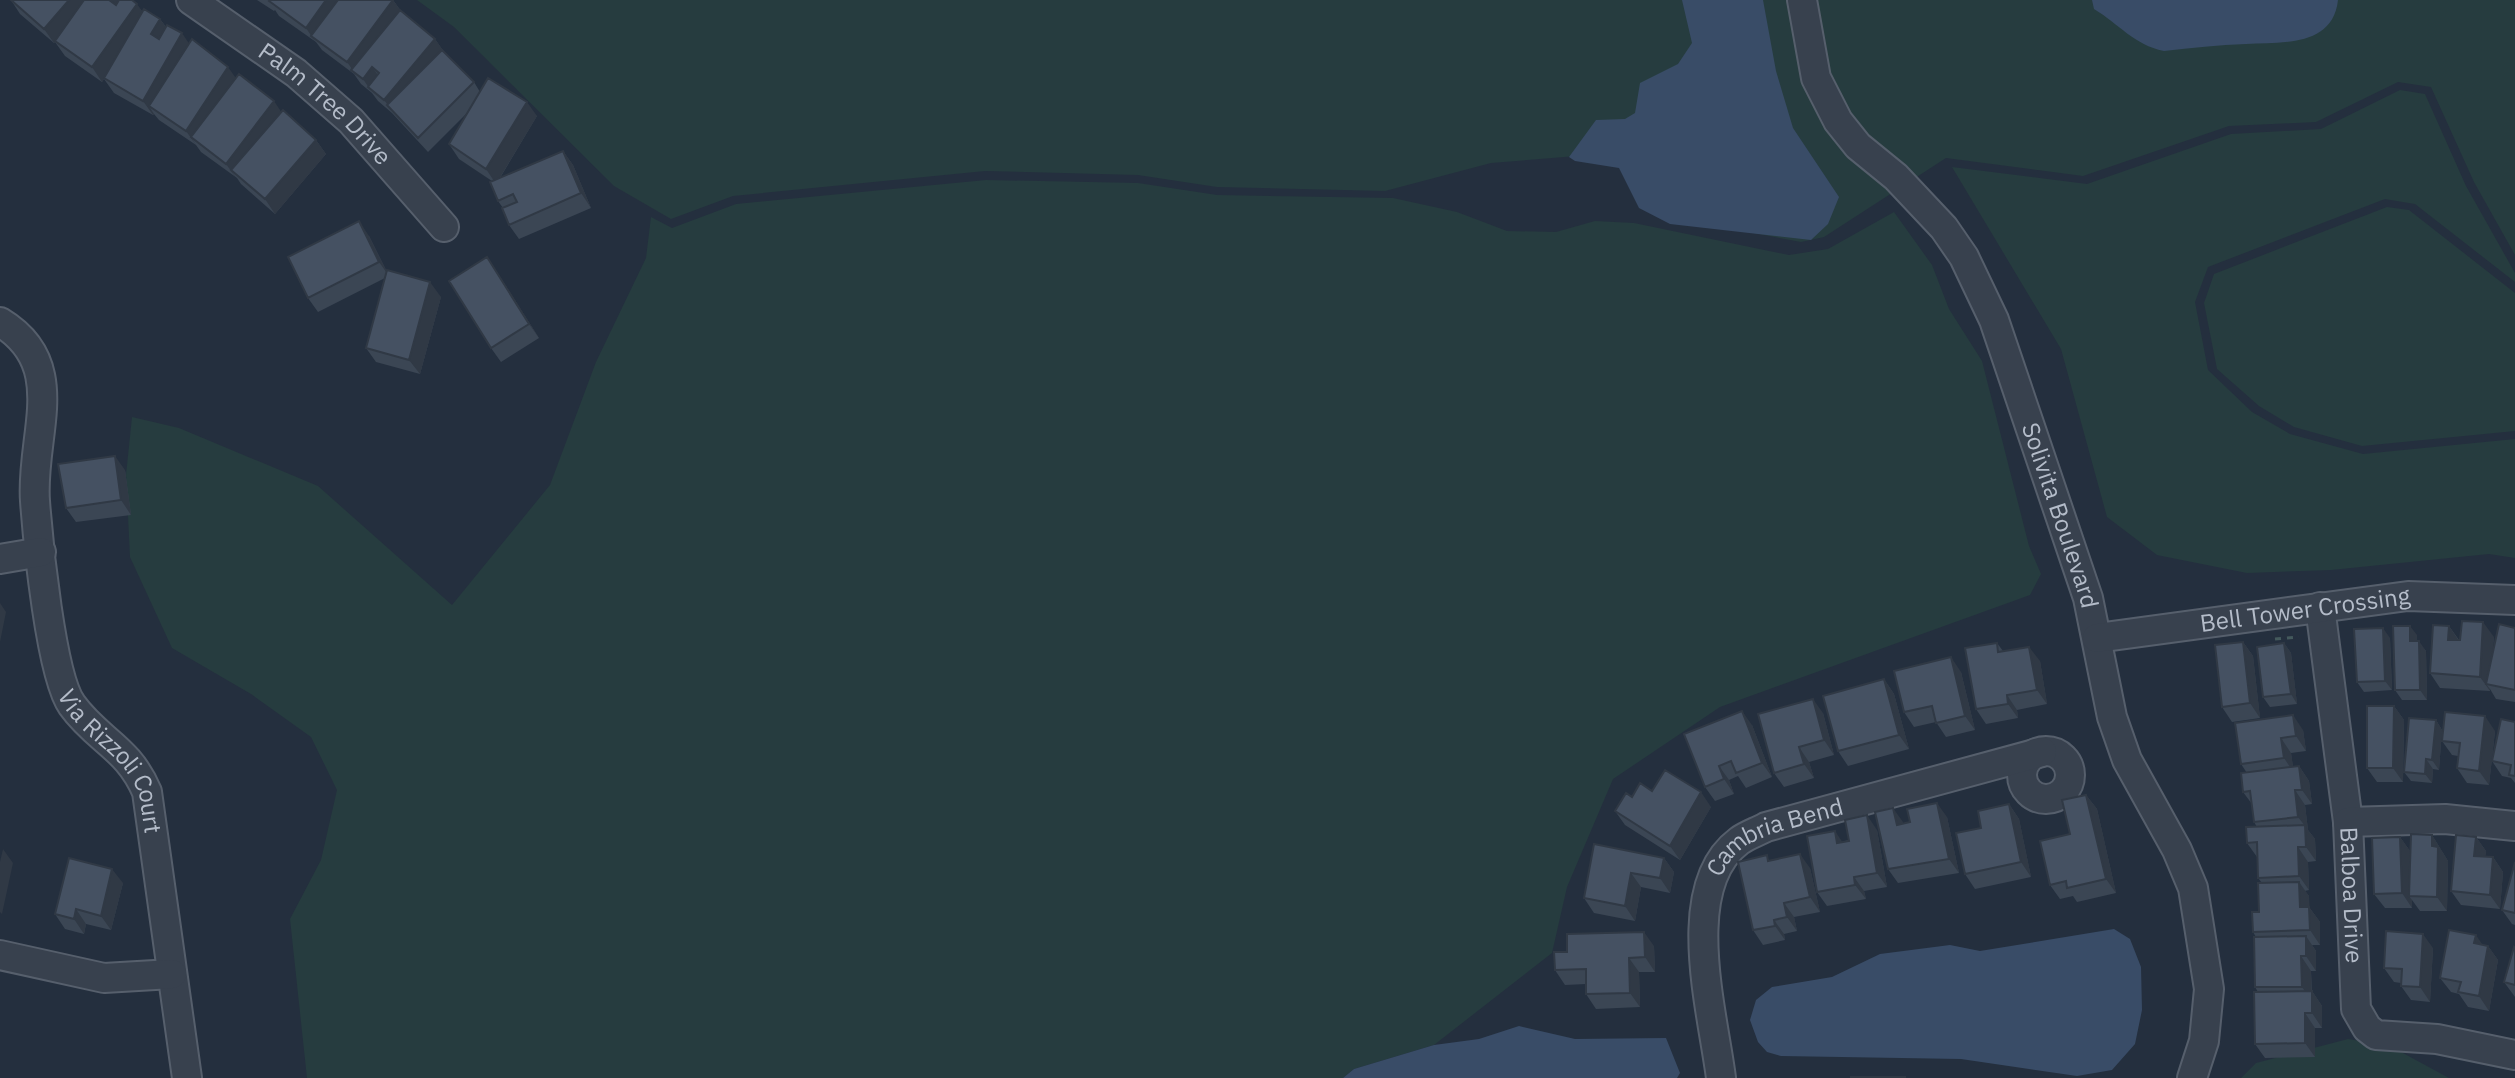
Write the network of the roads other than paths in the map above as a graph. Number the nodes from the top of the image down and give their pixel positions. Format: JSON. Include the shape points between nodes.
{"nodes":[{"id":1,"x":191,"y":0,"type":"edge"},
{"id":2,"x":1802,"y":0,"type":"edge"},
{"id":3,"x":444,"y":227,"type":"dead end"},
{"id":4,"x":0,"y":322,"type":"edge"},
{"id":5,"x":41,"y":552,"type":"junction"},
{"id":6,"x":0,"y":559,"type":"edge"},
{"id":7,"x":2515,"y":600,"type":"edge"},
{"id":8,"x":2320,"y":607,"type":"junction"},
{"id":9,"x":2097,"y":638,"type":"junction"},
{"id":10,"x":2042,"y":752,"type":"dead end"},
{"id":11,"x":2348,"y":822,"type":"junction"},
{"id":12,"x":2515,"y":826,"type":"edge"},
{"id":13,"x":0,"y":955,"type":"edge"},
{"id":14,"x":172,"y":974,"type":"junction"},
{"id":15,"x":2515,"y":1055,"type":"edge"},
{"id":16,"x":187,"y":1078,"type":"edge"},
{"id":17,"x":1721,"y":1078,"type":"edge"},
{"id":18,"x":2192,"y":1078,"type":"edge"}],
"edges":[{"from":1,"to":3,"type":"street","name":"Palm Tree Drive","via":[[296,73],[351,121]]},
{"from":2,"to":9,"type":"street","name":"Solivita Boulevard","via":[[1816,78],[1838,121],[1870,158],[1921,201],[1980,288],[2088,598]]},
{"from":4,"to":5,"type":"street","name":"Via Rizzoli Court","via":[[24,341],[43,377],[34,470]]},
{"from":5,"to":6,"type":"street"},
{"from":5,"to":14,"type":"street","name":"Via Rizzoli Court","via":[[57,670],[69,702],[136,767],[147,792]]},
{"from":7,"to":8,"type":"street","name":"Bell Tower Crossing","via":[[2408,596]]},
{"from":8,"to":9,"type":"street","name":"Bell Tower Crossing"},
{"from":8,"to":11,"type":"street","name":"Balboa Drive"},
{"from":9,"to":18,"type":"street","name":"Solivita Boulevard","via":[[2112,717],[2127,760],[2193,888],[2209,989],[2204,1041]]},
{"from":10,"to":17,"type":"street","name":"Cambria Bend","via":[[1766,827],[1737,842],[1704,899],[1702,927]]},
{"from":11,"to":12,"type":"street","via":[[2445,819]]},
{"from":11,"to":15,"type":"street","name":"Balboa Drive","via":[[2360,1020],[2376,1035],[2437,1039]]},
{"from":13,"to":14,"type":"street","via":[[104,978]]},
{"from":14,"to":16,"type":"street","name":"Via Rizzoli Court"}]}
